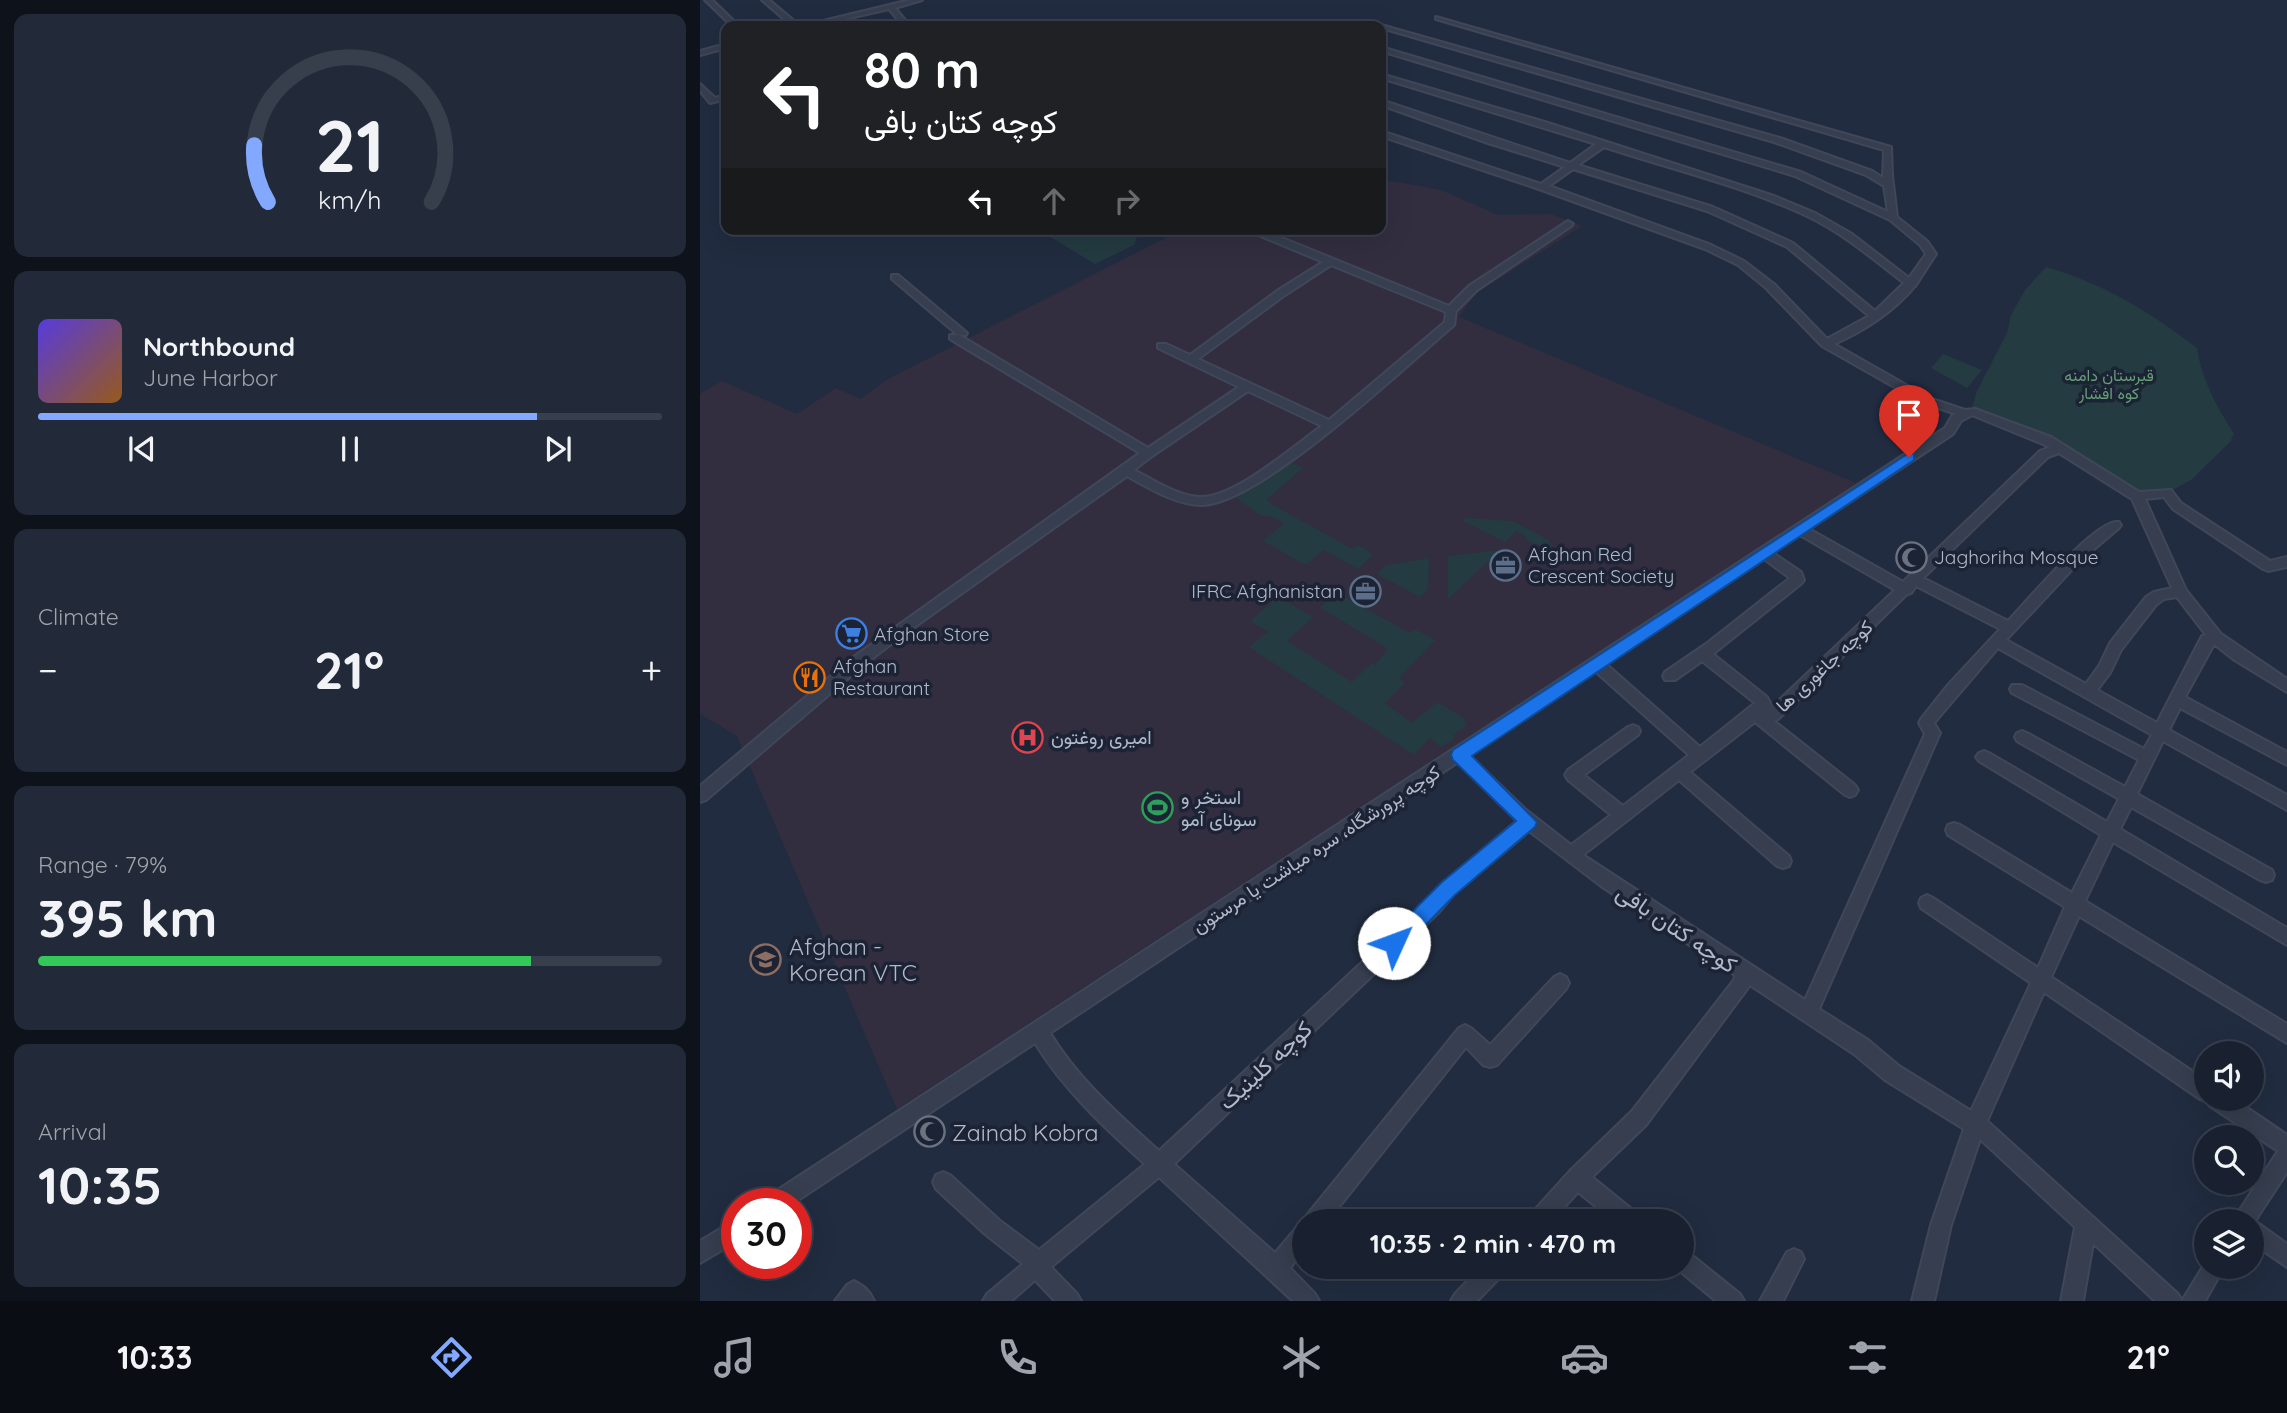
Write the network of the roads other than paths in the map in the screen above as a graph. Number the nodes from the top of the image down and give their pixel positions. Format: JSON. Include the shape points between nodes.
{"nodes":[{"id":1,"x":708,"y":0,"type":"edge"},
{"id":2,"x":765,"y":0,"type":"edge"},
{"id":3,"x":919,"y":0,"type":"edge"},
{"id":4,"x":870,"y":5,"type":"dead end"},
{"id":5,"x":892,"y":9,"type":"dead end"},
{"id":6,"x":879,"y":10,"type":"junction"},
{"id":7,"x":1438,"y":18,"type":"dead end"},
{"id":8,"x":731,"y":21,"type":"edge"},
{"id":9,"x":790,"y":21,"type":"edge"},
{"id":10,"x":829,"y":21,"type":"edge"},
{"id":11,"x":903,"y":21,"type":"edge"},
{"id":12,"x":1386,"y":28,"type":"edge"},
{"id":13,"x":721,"y":47,"type":"edge"},
{"id":14,"x":1386,"y":50,"type":"edge"},
{"id":15,"x":700,"y":53,"type":"edge"},
{"id":16,"x":1386,"y":77,"type":"edge"},
{"id":17,"x":700,"y":86,"type":"edge"},
{"id":18,"x":721,"y":100,"type":"edge"},
{"id":19,"x":721,"y":101,"type":"edge"},
{"id":20,"x":1386,"y":104,"type":"edge"},
{"id":21,"x":700,"y":109,"type":"edge"},
{"id":22,"x":1386,"y":135,"type":"edge"},
{"id":23,"x":1601,"y":145,"type":"junction"},
{"id":24,"x":1575,"y":165,"type":"junction"},
{"id":25,"x":1890,"y":186,"type":"junction"},
{"id":26,"x":1542,"y":187,"type":"junction"},
{"id":27,"x":1893,"y":218,"type":"junction"},
{"id":28,"x":1567,"y":223,"type":"dead end"},
{"id":29,"x":1268,"y":235,"type":"edge"},
{"id":30,"x":1329,"y":262,"type":"junction"},
{"id":31,"x":895,"y":277,"type":"dead end"},
{"id":32,"x":1911,"y":284,"type":"junction"},
{"id":33,"x":1451,"y":310,"type":"junction"},
{"id":34,"x":1875,"y":316,"type":"junction"},
{"id":35,"x":1826,"y":344,"type":"junction"},
{"id":36,"x":1162,"y":346,"type":"dead end"},
{"id":37,"x":1191,"y":359,"type":"junction"},
{"id":38,"x":1248,"y":386,"type":"junction"},
{"id":39,"x":1960,"y":416,"type":"junction"},
{"id":40,"x":1330,"y":425,"type":"junction"},
{"id":41,"x":2060,"y":448,"type":"junction"},
{"id":42,"x":1148,"y":453,"type":"junction"},
{"id":43,"x":1126,"y":471,"type":"junction"},
{"id":44,"x":2137,"y":496,"type":"junction"},
{"id":45,"x":2115,"y":525,"type":"dead end"},
{"id":46,"x":1800,"y":530,"type":"junction"},
{"id":47,"x":1764,"y":553,"type":"junction"},
{"id":48,"x":2287,"y":562,"type":"edge"},
{"id":49,"x":1911,"y":585,"type":"junction"},
{"id":50,"x":2180,"y":592,"type":"junction"},
{"id":51,"x":2010,"y":628,"type":"junction"},
{"id":52,"x":2216,"y":638,"type":"junction"},
{"id":53,"x":1997,"y":641,"type":"junction"},
{"id":54,"x":1703,"y":654,"type":"junction"},
{"id":55,"x":1595,"y":663,"type":"junction"},
{"id":56,"x":1670,"y":676,"type":"dead end"},
{"id":57,"x":2287,"y":686,"type":"edge"},
{"id":58,"x":2017,"y":689,"type":"dead end"},
{"id":59,"x":2088,"y":691,"type":"junction"},
{"id":60,"x":2178,"y":700,"type":"junction"},
{"id":61,"x":1758,"y":710,"type":"junction"},
{"id":62,"x":1633,"y":731,"type":"dead end"},
{"id":63,"x":2162,"y":731,"type":"junction"},
{"id":64,"x":2022,"y":737,"type":"dead end"},
{"id":65,"x":1460,"y":755,"type":"junction"},
{"id":66,"x":1699,"y":755,"type":"junction"},
{"id":67,"x":1984,"y":757,"type":"dead end"},
{"id":68,"x":2148,"y":758,"type":"junction"},
{"id":69,"x":2287,"y":759,"type":"edge"},
{"id":70,"x":1679,"y":771,"type":"junction"},
{"id":71,"x":1850,"y":790,"type":"dead end"},
{"id":72,"x":700,"y":795,"type":"edge"},
{"id":73,"x":2129,"y":795,"type":"junction"},
{"id":74,"x":2287,"y":803,"type":"edge"},
{"id":75,"x":1622,"y":814,"type":"junction"},
{"id":76,"x":1528,"y":822,"type":"junction"},
{"id":77,"x":1954,"y":830,"type":"dead end"},
{"id":78,"x":2110,"y":833,"type":"junction"},
{"id":79,"x":1572,"y":854,"type":"junction"},
{"id":80,"x":1783,"y":861,"type":"dead end"},
{"id":81,"x":2266,"y":875,"type":"dead end"},
{"id":82,"x":1927,"y":903,"type":"dead end"},
{"id":83,"x":2077,"y":903,"type":"junction"},
{"id":84,"x":2287,"y":937,"type":"edge"},
{"id":85,"x":1744,"y":971,"type":"junction"},
{"id":86,"x":2040,"y":982,"type":"junction"},
{"id":87,"x":1560,"y":983,"type":"dead end"},
{"id":88,"x":1808,"y":1013,"type":"junction"},
{"id":89,"x":1038,"y":1030,"type":"junction"},
{"id":90,"x":2287,"y":1034,"type":"edge"},
{"id":91,"x":2194,"y":1083,"type":"edge"},
{"id":92,"x":2235,"y":1111,"type":"edge"},
{"id":93,"x":1975,"y":1125,"type":"junction"},
{"id":94,"x":2287,"y":1146,"type":"edge"},
{"id":95,"x":2287,"y":1155,"type":"edge"},
{"id":96,"x":1160,"y":1164,"type":"junction"},
{"id":97,"x":1577,"y":1178,"type":"junction"},
{"id":98,"x":943,"y":1182,"type":"dead end"},
{"id":99,"x":799,"y":1188,"type":"edge"},
{"id":100,"x":1324,"y":1209,"type":"edge"},
{"id":101,"x":1549,"y":1209,"type":"edge"},
{"id":102,"x":1616,"y":1209,"type":"edge"},
{"id":103,"x":2251,"y":1209,"type":"edge"},
{"id":104,"x":2086,"y":1223,"type":"junction"},
{"id":105,"x":721,"y":1239,"type":"edge"},
{"id":106,"x":2264,"y":1239,"type":"edge"},
{"id":107,"x":1292,"y":1249,"type":"edge"},
{"id":108,"x":700,"y":1253,"type":"edge"},
{"id":109,"x":2287,"y":1257,"type":"edge"},
{"id":110,"x":1794,"y":1259,"type":"dead end"},
{"id":111,"x":1039,"y":1263,"type":"junction"},
{"id":112,"x":1276,"y":1268,"type":"junction"},
{"id":113,"x":1694,"y":1270,"type":"edge"},
{"id":114,"x":1484,"y":1279,"type":"edge"},
{"id":115,"x":2207,"y":1279,"type":"edge"},
{"id":116,"x":845,"y":1301,"type":"edge"},
{"id":117,"x":863,"y":1301,"type":"edge"},
{"id":118,"x":994,"y":1301,"type":"edge"},
{"id":119,"x":1070,"y":1301,"type":"edge"},
{"id":120,"x":1308,"y":1301,"type":"edge"},
{"id":121,"x":1462,"y":1301,"type":"edge"},
{"id":122,"x":1733,"y":1301,"type":"edge"},
{"id":123,"x":1771,"y":1301,"type":"edge"},
{"id":124,"x":1923,"y":1301,"type":"edge"},
{"id":125,"x":2073,"y":1301,"type":"edge"},
{"id":126,"x":2171,"y":1301,"type":"edge"},
{"id":127,"x":2193,"y":1301,"type":"edge"}],
"edges":[{"from":1,"to":8,"type":"street"},
{"from":2,"to":9,"type":"street"},
{"from":3,"to":6,"type":"street"},
{"from":4,"to":6,"type":"street"},
{"from":5,"to":11,"type":"street"},
{"from":6,"to":10,"type":"street"},
{"from":7,"to":25,"type":"street","via":[[1888,149],[1885,165]]},
{"from":12,"to":25,"type":"street","via":[[1777,140],[1869,173]]},
{"from":13,"to":15,"type":"street"},
{"from":14,"to":27,"type":"street","via":[[1798,174]]},
{"from":16,"to":23,"type":"street"},
{"from":17,"to":18,"type":"street","via":[[713,101]]},
{"from":19,"to":21,"type":"street"},
{"from":20,"to":24,"type":"street"},
{"from":22,"to":26,"type":"street"},
{"from":23,"to":24,"type":"street"},
{"from":23,"to":32,"type":"street","via":[[1812,215],[1849,236]]},
{"from":24,"to":26,"type":"street"},
{"from":24,"to":34,"type":"street","via":[[1710,209],[1790,245]]},
{"from":25,"to":27,"type":"street"},
{"from":26,"to":35,"type":"street","via":[[1741,262]]},
{"from":27,"to":32,"type":"street","via":[[1931,254]]},
{"from":28,"to":33,"type":"street","via":[[1473,288]]},
{"from":29,"to":30,"type":"street"},
{"from":30,"to":33,"type":"street"},
{"from":30,"to":37,"type":"street"},
{"from":31,"to":42,"type":"street","via":[[958,335]]},
{"from":32,"to":34,"type":"street"},
{"from":33,"to":40,"type":"street","via":[[1450,323]]},
{"from":34,"to":35,"type":"street","via":[[1857,331]]},
{"from":35,"to":39,"type":"street"},
{"from":36,"to":37,"type":"street"},
{"from":37,"to":38,"type":"street"},
{"from":38,"to":40,"type":"street"},
{"from":38,"to":42,"type":"street"},
{"from":39,"to":41,"type":"street","via":[[1970,411],[2023,429]]},
{"from":39,"to":46,"type":"street","name":"کوچه پرورشگاه، سره میاشت یا مرستون","via":[[1949,431]]},
{"from":40,"to":43,"type":"street","via":[[1250,483],[1215,500],[1187,497]]},
{"from":41,"to":44,"type":"street"},
{"from":41,"to":49,"type":"street","name":"کوچه جاغوری ها","via":[[2044,454]]},
{"from":42,"to":43,"type":"street"},
{"from":43,"to":72,"type":"street","via":[[898,631]]},
{"from":44,"to":48,"type":"street","via":[[2167,493],[2177,506],[2268,566]]},
{"from":44,"to":50,"type":"street"},
{"from":45,"to":51,"type":"street"},
{"from":46,"to":47,"type":"street","name":"کوچه پرورشگاه، سره میاشت یا مرستون"},
{"from":46,"to":49,"type":"street"},
{"from":47,"to":54,"type":"street","via":[[1797,580]]},
{"from":47,"to":55,"type":"street","name":"کوچه پرورشگاه، سره میاشت یا مرستون"},
{"from":49,"to":51,"type":"street"},
{"from":49,"to":61,"type":"street","name":"کوچه جاغوری ها","via":[[1773,715]]},
{"from":50,"to":52,"type":"street"},
{"from":50,"to":59,"type":"street","via":[[2164,593],[2147,604]]},
{"from":51,"to":53,"type":"street"},
{"from":52,"to":57,"type":"street"},
{"from":52,"to":60,"type":"street","via":[[2207,640]]},
{"from":53,"to":59,"type":"street"},
{"from":53,"to":88,"type":"street","via":[[1926,723],[1933,733]]},
{"from":54,"to":56,"type":"street"},
{"from":54,"to":61,"type":"street","via":[[1762,701]]},
{"from":55,"to":65,"type":"street","name":"کوچه پرورشگاه، سره میاشت یا مرستون"},
{"from":55,"to":66,"type":"street"},
{"from":58,"to":68,"type":"street"},
{"from":59,"to":63,"type":"street"},
{"from":60,"to":63,"type":"street"},
{"from":60,"to":69,"type":"street"},
{"from":61,"to":66,"type":"street","name":"کوچه جاغوری ها"},
{"from":61,"to":71,"type":"street"},
{"from":62,"to":75,"type":"street","via":[[1573,775]]},
{"from":63,"to":68,"type":"street"},
{"from":63,"to":74,"type":"street"},
{"from":64,"to":73,"type":"street"},
{"from":65,"to":76,"type":"street","name":"کوچه کتان بافی"},
{"from":65,"to":89,"type":"street","name":"کوچه پرورشگاه، سره میاشت یا مرستون"},
{"from":66,"to":70,"type":"street","name":"کوچه جاغوری ها"},
{"from":67,"to":78,"type":"street"},
{"from":68,"to":73,"type":"street"},
{"from":70,"to":75,"type":"street","name":"کوچه جاغوری ها"},
{"from":70,"to":80,"type":"street"},
{"from":73,"to":78,"type":"street"},
{"from":73,"to":81,"type":"street"},
{"from":75,"to":79,"type":"street","name":"کوچه جاغوری ها"},
{"from":76,"to":79,"type":"street","name":"کوچه کتان بافی"},
{"from":76,"to":96,"type":"street","name":"کوچه کلینیک","via":[[1448,888]]},
{"from":77,"to":83,"type":"street"},
{"from":78,"to":83,"type":"street"},
{"from":78,"to":84,"type":"street"},
{"from":79,"to":85,"type":"street","name":"کوچه کتان بافی"},
{"from":82,"to":86,"type":"street"},
{"from":83,"to":86,"type":"street"},
{"from":83,"to":90,"type":"street"},
{"from":85,"to":88,"type":"street"},
{"from":85,"to":97,"type":"street","name":"کوچه کتان بافی","via":[[1742,983],[1639,1118]]},
{"from":86,"to":91,"type":"street"},
{"from":86,"to":93,"type":"street"},
{"from":87,"to":100,"type":"street","via":[[1490,1058],[1465,1034]]},
{"from":88,"to":93,"type":"street"},
{"from":89,"to":96,"type":"street","via":[[1082,1093]]},
{"from":89,"to":99,"type":"street","name":"کوچه پرورشگاه، سره میاشت یا مرستون"},
{"from":92,"to":94,"type":"street"},
{"from":93,"to":104,"type":"street"},
{"from":93,"to":124,"type":"street","via":[[1941,1225]]},
{"from":95,"to":103,"type":"street"},
{"from":96,"to":111,"type":"street","name":"کوچه کلینیک"},
{"from":96,"to":112,"type":"street"},
{"from":97,"to":101,"type":"street","name":"کوچه کتان بافی"},
{"from":97,"to":102,"type":"street"},
{"from":98,"to":111,"type":"street"},
{"from":104,"to":125,"type":"street"},
{"from":104,"to":126,"type":"street"},
{"from":105,"to":108,"type":"street"},
{"from":106,"to":109,"type":"street"},
{"from":107,"to":112,"type":"street"},
{"from":110,"to":123,"type":"street"},
{"from":111,"to":118,"type":"street","name":"کوچه کلینیک"},
{"from":111,"to":119,"type":"street","via":[[1043,1274]]},
{"from":112,"to":120,"type":"street"},
{"from":113,"to":122,"type":"street"},
{"from":114,"to":121,"type":"street"},
{"from":115,"to":127,"type":"street"},
{"from":116,"to":117,"type":"street","via":[[855,1292]]}]}
